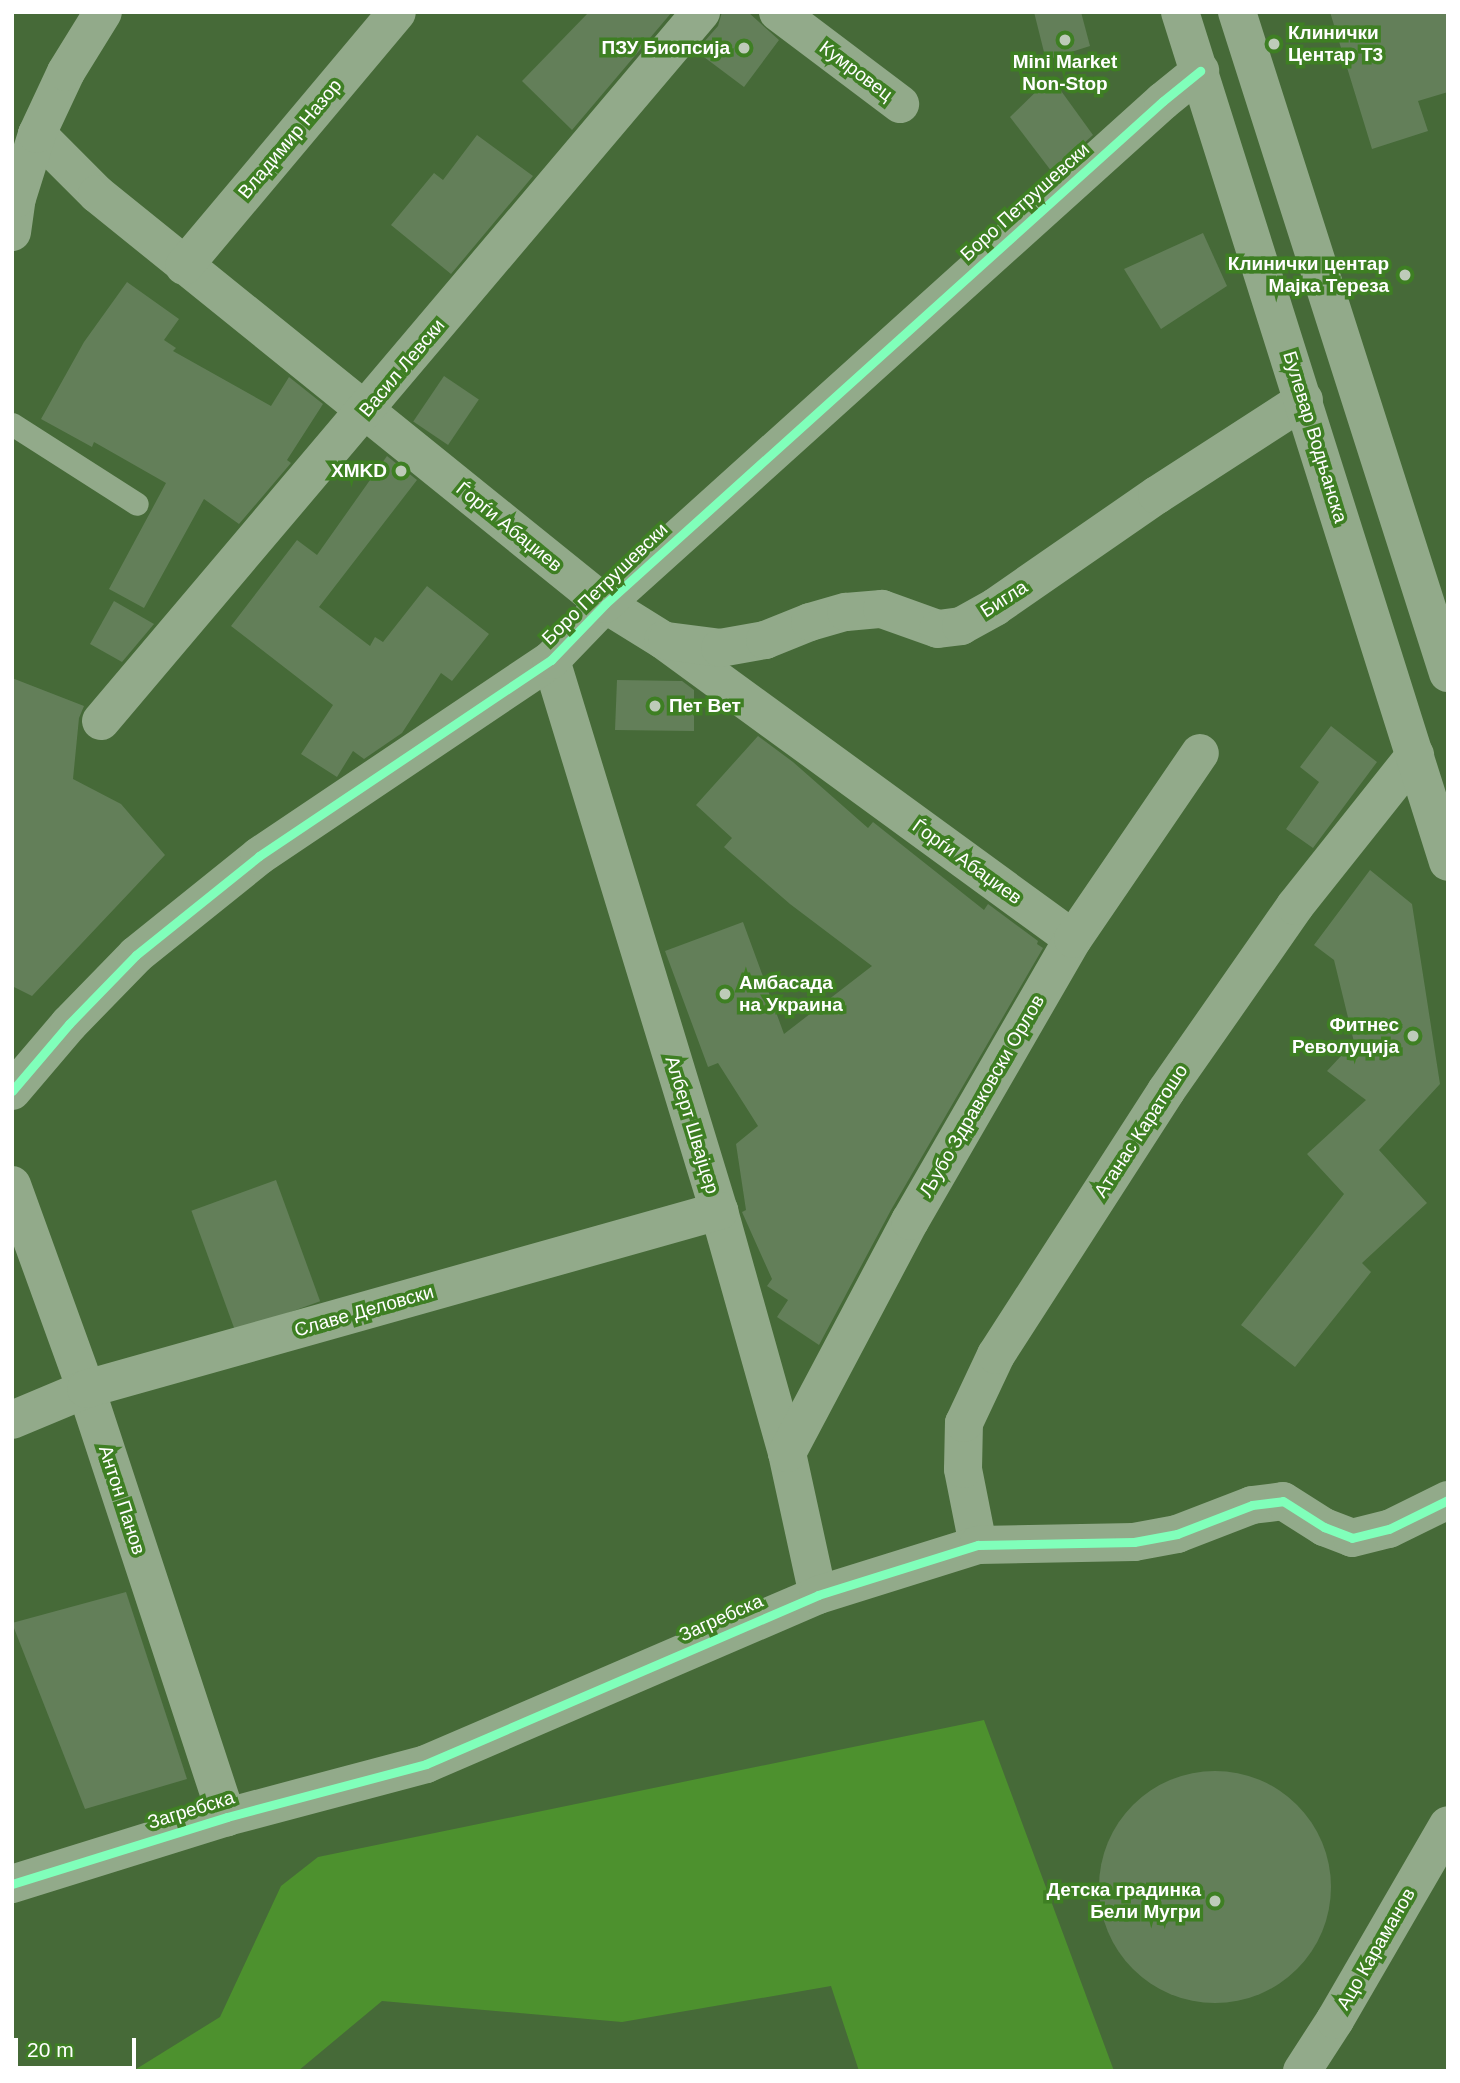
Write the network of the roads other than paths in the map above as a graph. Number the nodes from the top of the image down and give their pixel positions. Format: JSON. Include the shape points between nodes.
{"nodes":[{"id":1,"x":103,"y":12,"type":"edge"},
{"id":2,"x":397,"y":12,"type":"edge"},
{"id":3,"x":701,"y":12,"type":"edge"},
{"id":4,"x":778,"y":12,"type":"edge"},
{"id":5,"x":1180,"y":12,"type":"edge"},
{"id":6,"x":1237,"y":12,"type":"edge"},
{"id":7,"x":1200,"y":71,"type":"junction"},
{"id":8,"x":900,"y":104,"type":"dead end"},
{"id":9,"x":37,"y":134,"type":"junction"},
{"id":10,"x":12,"y":232,"type":"edge"},
{"id":11,"x":184,"y":266,"type":"junction"},
{"id":12,"x":1304,"y":400,"type":"junction"},
{"id":13,"x":366,"y":411,"type":"junction"},
{"id":14,"x":12,"y":424,"type":"edge"},
{"id":15,"x":137,"y":505,"type":"dead end"},
{"id":16,"x":605,"y":604,"type":"junction"},
{"id":17,"x":663,"y":640,"type":"junction"},
{"id":18,"x":551,"y":660,"type":"junction"},
{"id":19,"x":1448,"y":673,"type":"edge"},
{"id":20,"x":101,"y":721,"type":"dead end"},
{"id":21,"x":1200,"y":753,"type":"dead end"},
{"id":22,"x":1415,"y":755,"type":"junction"},
{"id":23,"x":1447,"y":866,"type":"edge"},
{"id":24,"x":1073,"y":939,"type":"junction"},
{"id":25,"x":12,"y":1091,"type":"edge"},
{"id":26,"x":12,"y":1185,"type":"edge"},
{"id":27,"x":719,"y":1211,"type":"junction"},
{"id":28,"x":86,"y":1389,"type":"junction"},
{"id":29,"x":12,"y":1420,"type":"edge"},
{"id":30,"x":787,"y":1453,"type":"junction"},
{"id":31,"x":1448,"y":1500,"type":"edge"},
{"id":32,"x":978,"y":1545,"type":"junction"},
{"id":33,"x":818,"y":1595,"type":"junction"},
{"id":34,"x":227,"y":1817,"type":"junction"},
{"id":35,"x":1448,"y":1825,"type":"edge"},
{"id":36,"x":12,"y":1884,"type":"edge"},
{"id":37,"x":1302,"y":2071,"type":"edge"}],
"edges":[{"from":1,"to":9,"type":"street","via":[[66,72]]},
{"from":2,"to":11,"type":"street","name":"Владимир Назор"},
{"from":3,"to":13,"type":"street","name":"Васил Левски"},
{"from":4,"to":8,"type":"street","name":"Кумровец"},
{"from":5,"to":7,"type":"street","name":"Булевар Водњанска"},
{"from":6,"to":19,"type":"street"},
{"from":7,"to":12,"type":"street","name":"Булевар Водњанска"},
{"from":7,"to":16,"type":"street","name":"Боро Петрушевски"},
{"from":9,"to":10,"type":"street","via":[[17,198]]},
{"from":9,"to":11,"type":"street","name":"Ѓорѓи Абаџиев","via":[[97,194]]},
{"from":11,"to":13,"type":"street","name":"Ѓорѓи Абаџиев"},
{"from":12,"to":17,"type":"street","name":"Бигла","via":[[961,626],[938,629],[882,609],[846,612],[765,640],[720,649]]},
{"from":12,"to":22,"type":"street","name":"Булевар Водњанска"},
{"from":13,"to":16,"type":"street","name":"Ѓорѓи Абаџиев"},
{"from":13,"to":20,"type":"street","name":"Васил Левски"},
{"from":14,"to":15,"type":"lane"},
{"from":16,"to":17,"type":"street","name":"Ѓорѓи Абаџиев"},
{"from":16,"to":18,"type":"street","name":"Боро Петрушевски"},
{"from":17,"to":24,"type":"street","name":"Ѓорѓи Абаџиев"},
{"from":18,"to":25,"type":"street","name":"Боро Петрушевски","via":[[238,873],[136,955]]},
{"from":18,"to":27,"type":"street","name":"Алберт Швајцер"},
{"from":21,"to":24,"type":"street","name":"Љубо Здравковски Орлов"},
{"from":22,"to":23,"type":"street","name":"Булевар Водњанска"},
{"from":22,"to":32,"type":"street","name":"Атанас Каратошо","via":[[1295,906],[1181,1069],[996,1355],[964,1423],[963,1469]]},
{"from":24,"to":30,"type":"street","name":"Љубо Здравковски Орлов","via":[[910,1221]]},
{"from":26,"to":28,"type":"street","name":"Антон Панов"},
{"from":27,"to":28,"type":"street","name":"Славе Деловски"},
{"from":27,"to":30,"type":"street","name":"Алберт Швајцер"},
{"from":28,"to":29,"type":"street","name":"Славе Деловски"},
{"from":28,"to":34,"type":"street","name":"Антон Панов"},
{"from":30,"to":33,"type":"street","name":"Алберт Швајцер"},
{"from":31,"to":32,"type":"street","name":"Загребска","via":[[1389,1529],[1352,1538],[1324,1527],[1283,1501],[1252,1505],[1177,1534],[1134,1542]]},
{"from":32,"to":33,"type":"street","name":"Загребска"},
{"from":33,"to":34,"type":"street","name":"Загребска","via":[[426,1764]]},
{"from":34,"to":36,"type":"street","name":"Загребска"},
{"from":35,"to":37,"type":"street","name":"Ацо Караманов"}]}
